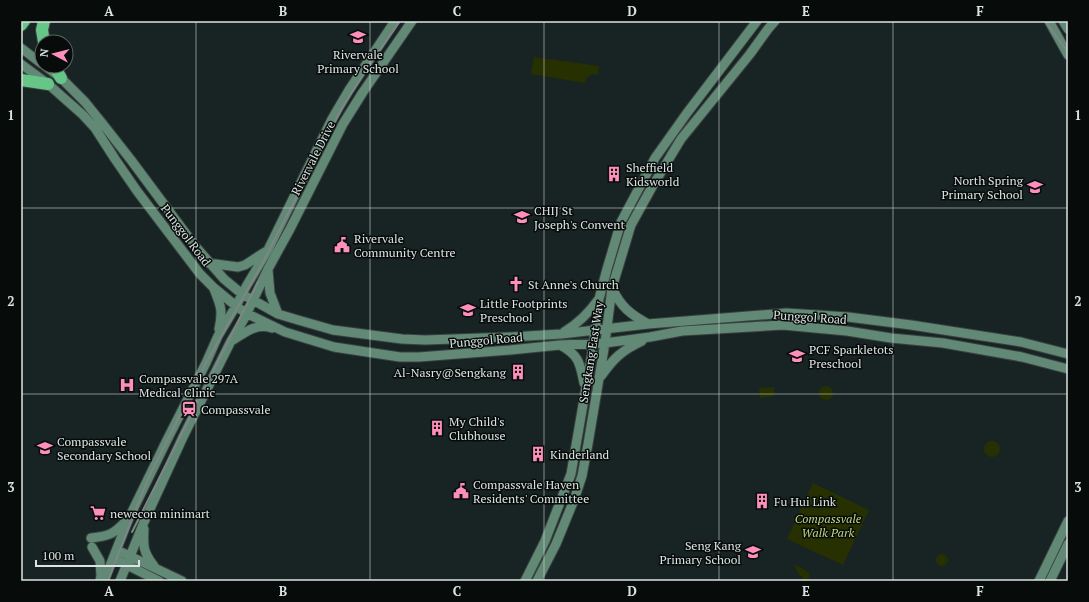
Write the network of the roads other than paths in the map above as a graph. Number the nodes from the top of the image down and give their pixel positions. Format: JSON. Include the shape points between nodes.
{"nodes":[{"id":1,"x":24,"y":21,"type":"edge"},
{"id":2,"x":44,"y":21,"type":"edge"},
{"id":3,"x":395,"y":21,"type":"edge"},
{"id":4,"x":412,"y":21,"type":"edge"},
{"id":5,"x":757,"y":21,"type":"edge"},
{"id":6,"x":775,"y":21,"type":"edge"},
{"id":7,"x":1049,"y":21,"type":"edge"},
{"id":8,"x":1063,"y":21,"type":"edge"},
{"id":9,"x":21,"y":25,"type":"edge"},
{"id":10,"x":1068,"y":29,"type":"edge"},
{"id":11,"x":43,"y":34,"type":"edge"},
{"id":12,"x":21,"y":48,"type":"edge"},
{"id":13,"x":1068,"y":55,"type":"edge"},
{"id":14,"x":34,"y":58,"type":"edge"},
{"id":15,"x":21,"y":64,"type":"edge"},
{"id":16,"x":56,"y":74,"type":"edge"},
{"id":17,"x":59,"y":74,"type":"edge"},
{"id":18,"x":61,"y":78,"type":"junction"},
{"id":19,"x":21,"y":80,"type":"edge"},
{"id":20,"x":48,"y":84,"type":"junction"},
{"id":21,"x":268,"y":250,"type":"junction"},
{"id":22,"x":208,"y":262,"type":"junction"},
{"id":23,"x":268,"y":269,"type":"junction"},
{"id":24,"x":213,"y":287,"type":"junction"},
{"id":25,"x":612,"y":288,"type":"junction"},
{"id":26,"x":242,"y":294,"type":"junction"},
{"id":27,"x":599,"y":299,"type":"junction"},
{"id":28,"x":253,"y":300,"type":"junction"},
{"id":29,"x":236,"y":306,"type":"junction"},
{"id":30,"x":246,"y":313,"type":"junction"},
{"id":31,"x":278,"y":314,"type":"junction"},
{"id":32,"x":648,"y":324,"type":"junction"},
{"id":33,"x":607,"y":328,"type":"junction"},
{"id":34,"x":595,"y":330,"type":"junction"},
{"id":35,"x":285,"y":332,"type":"junction"},
{"id":36,"x":561,"y":334,"type":"junction"},
{"id":37,"x":218,"y":336,"type":"junction"},
{"id":38,"x":650,"y":338,"type":"junction"},
{"id":39,"x":231,"y":341,"type":"junction"},
{"id":40,"x":593,"y":343,"type":"junction"},
{"id":41,"x":605,"y":343,"type":"junction"},
{"id":42,"x":560,"y":344,"type":"junction"},
{"id":43,"x":1068,"y":354,"type":"edge"},
{"id":44,"x":1068,"y":369,"type":"edge"},
{"id":45,"x":599,"y":379,"type":"junction"},
{"id":46,"x":585,"y":389,"type":"junction"},
{"id":47,"x":129,"y":518,"type":"junction"},
{"id":48,"x":1068,"y":521,"type":"edge"},
{"id":49,"x":144,"y":522,"type":"junction"},
{"id":50,"x":1068,"y":544,"type":"edge"},
{"id":51,"x":115,"y":554,"type":"junction"},
{"id":52,"x":128,"y":560,"type":"junction"},
{"id":53,"x":155,"y":568,"type":"junction"},
{"id":54,"x":1052,"y":578,"type":"edge"},
{"id":55,"x":158,"y":580,"type":"edge"},
{"id":56,"x":100,"y":581,"type":"edge"},
{"id":57,"x":104,"y":581,"type":"edge"},
{"id":58,"x":120,"y":581,"type":"edge"},
{"id":59,"x":147,"y":581,"type":"edge"},
{"id":60,"x":182,"y":581,"type":"edge"},
{"id":61,"x":525,"y":581,"type":"edge"},
{"id":62,"x":537,"y":581,"type":"edge"},
{"id":63,"x":1039,"y":581,"type":"edge"}],
"edges":[{"from":1,"to":9,"type":"highway"},
{"from":2,"to":11,"type":"highway"},
{"from":3,"to":21,"type":"main road","name":"Rivervale Drive","via":[[332,119]]},
{"from":4,"to":23,"type":"main road","name":"Rivervale Drive","via":[[343,124]]},
{"from":5,"to":27,"type":"main road","name":"Sengkang East Way","via":[[655,158],[621,222]]},
{"from":6,"to":25,"type":"main road","name":"Sengkang East Way","via":[[681,139],[631,225]]},
{"from":7,"to":13,"type":"main road"},
{"from":8,"to":10,"type":"main road"},
{"from":12,"to":14,"type":"main road"},
{"from":15,"to":20,"type":"main road","name":"Punggol Road"},
{"from":16,"to":18,"type":"main road","name":"Punggol Road"},
{"from":17,"to":18,"type":"highway"},
{"from":18,"to":22,"type":"main road","name":"Punggol Road","via":[[102,123]]},
{"from":19,"to":20,"type":"highway"},
{"from":20,"to":24,"type":"main road","name":"Punggol Road","via":[[95,128],[137,191],[200,274]]},
{"from":21,"to":22,"type":"main road","via":[[238,267]]},
{"from":21,"to":26,"type":"main road","name":"Rivervale Drive"},
{"from":22,"to":26,"type":"main road","name":"Punggol Road"},
{"from":23,"to":28,"type":"main road","name":"Rivervale Drive"},
{"from":23,"to":31,"type":"main road","via":[[270,293]]},
{"from":24,"to":29,"type":"main road","name":"Punggol Road"},
{"from":24,"to":37,"type":"main road","via":[[222,310]]},
{"from":25,"to":32,"type":"main road","via":[[625,308]]},
{"from":25,"to":33,"type":"main road","name":"Sengkang East Way"},
{"from":26,"to":28,"type":"main road","name":"Punggol Road"},
{"from":26,"to":29,"type":"main road","name":"Rivervale Drive"},
{"from":27,"to":34,"type":"main road","name":"Sengkang East Way"},
{"from":27,"to":36,"type":"main road","via":[[578,324]]},
{"from":28,"to":30,"type":"main road","name":"Rivervale Drive"},
{"from":28,"to":31,"type":"main road","name":"Punggol Road"},
{"from":29,"to":30,"type":"main road","name":"Punggol Road"},
{"from":29,"to":37,"type":"main road","name":"Rivervale Drive"},
{"from":30,"to":35,"type":"main road","name":"Punggol Road"},
{"from":30,"to":39,"type":"main road","name":"Rivervale Drive"},
{"from":31,"to":36,"type":"main road","name":"Punggol Road","via":[[333,330],[402,339]]},
{"from":32,"to":33,"type":"main road","name":"Punggol Road"},
{"from":32,"to":43,"type":"main road","name":"Punggol Road","via":[[786,313],[834,316],[1021,342]]},
{"from":33,"to":34,"type":"main road","name":"Punggol Road"},
{"from":33,"to":41,"type":"main road","name":"Sengkang East Way"},
{"from":34,"to":36,"type":"main road","name":"Punggol Road"},
{"from":34,"to":40,"type":"main road","name":"Sengkang East Way"},
{"from":35,"to":39,"type":"main road","via":[[269,327],[251,328]]},
{"from":35,"to":42,"type":"main road","name":"Punggol Road","via":[[334,347],[400,357]]},
{"from":37,"to":47,"type":"main road"},
{"from":38,"to":41,"type":"main road","name":"Punggol Road"},
{"from":38,"to":44,"type":"main road","name":"Punggol Road","via":[[682,331],[783,326],[943,343],[1022,357]]},
{"from":38,"to":45,"type":"main road","via":[[620,353]]},
{"from":39,"to":49,"type":"main road","name":"Rivervale Drive"},
{"from":40,"to":41,"type":"main road","name":"Punggol Road"},
{"from":40,"to":42,"type":"main road","name":"Punggol Road"},
{"from":40,"to":46,"type":"main road","name":"Sengkang East Way"},
{"from":41,"to":45,"type":"main road","name":"Sengkang East Way"},
{"from":42,"to":46,"type":"main road","via":[[577,357]]},
{"from":45,"to":62,"type":"main road","name":"Sengkang East Way","via":[[578,488],[556,544]]},
{"from":46,"to":61,"type":"main road","name":"Sengkang East Way","via":[[571,474],[545,541]]},
{"from":47,"to":51,"type":"main road"},
{"from":47,"to":56,"type":"main road","via":[[117,531],[91,542],[100,561]]},
{"from":48,"to":63,"type":"main road"},
{"from":49,"to":52,"type":"main road","name":"Rivervale Drive"},
{"from":49,"to":53,"type":"main road","via":[[145,550]]},
{"from":50,"to":54,"type":"main road"},
{"from":51,"to":52,"type":"main road"},
{"from":51,"to":57,"type":"main road"},
{"from":52,"to":53,"type":"main road"},
{"from":52,"to":55,"type":"main road"},
{"from":52,"to":58,"type":"main road","name":"Rivervale Drive"},
{"from":53,"to":60,"type":"main road"},
{"from":55,"to":59,"type":"main road"}]}
